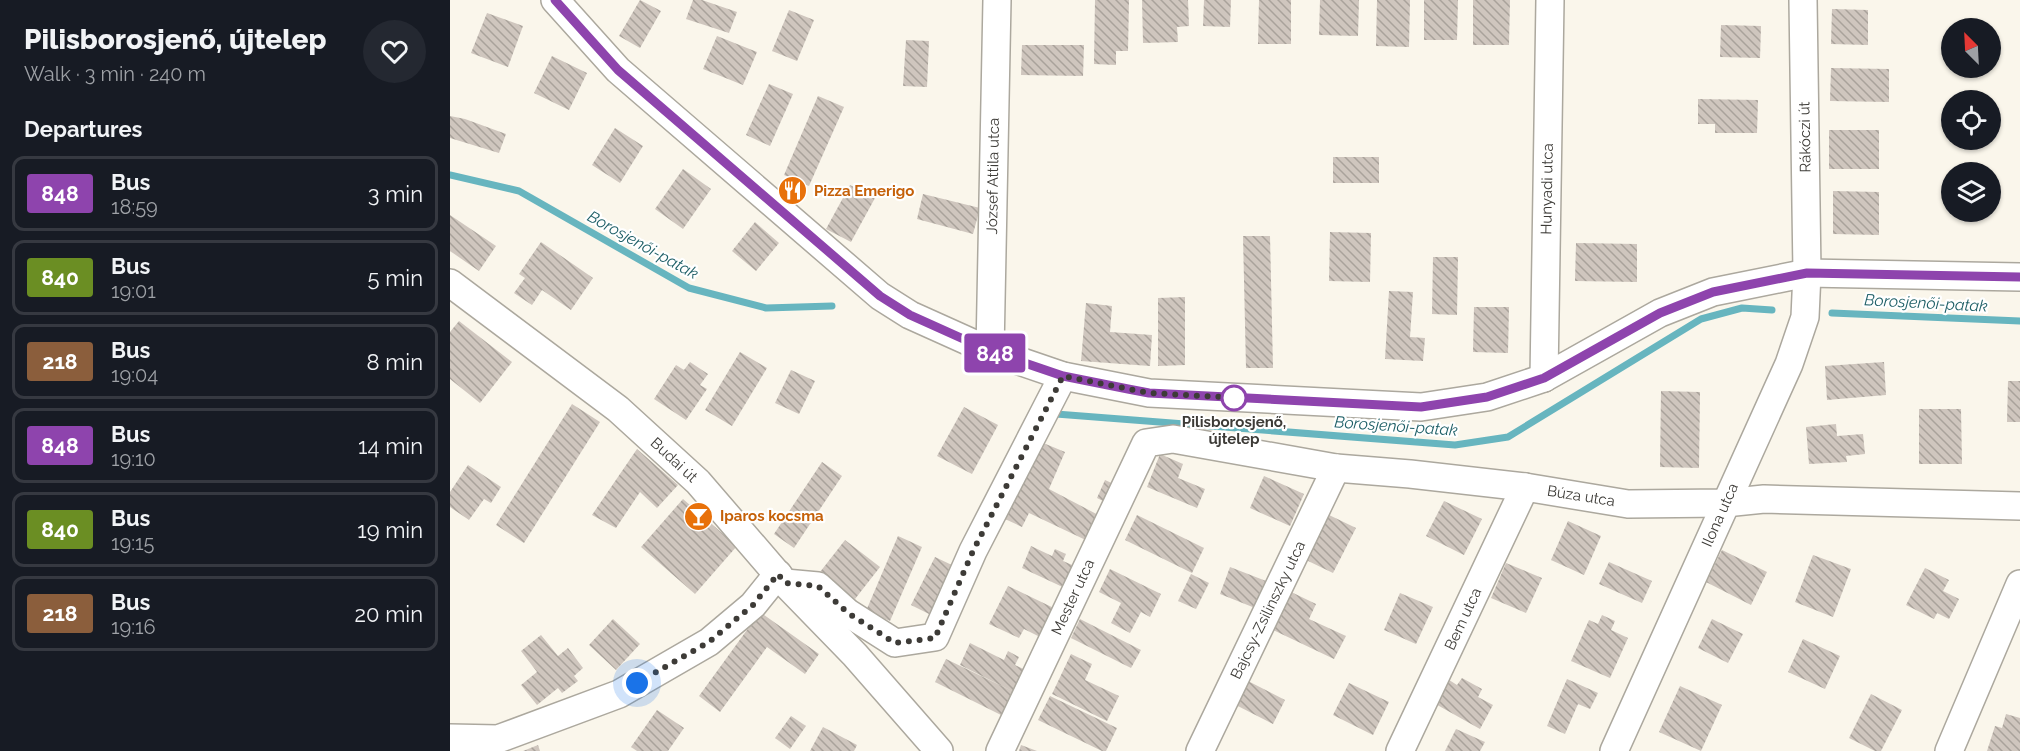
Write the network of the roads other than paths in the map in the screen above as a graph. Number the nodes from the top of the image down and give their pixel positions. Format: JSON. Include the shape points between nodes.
{"nodes":[{"id":1,"x":555,"y":0,"type":"edge"},
{"id":2,"x":997,"y":0,"type":"edge"},
{"id":3,"x":1550,"y":0,"type":"edge"},
{"id":4,"x":1803,"y":0,"type":"edge"},
{"id":5,"x":1807,"y":273,"type":"junction"},
{"id":6,"x":2020,"y":277,"type":"edge"},
{"id":7,"x":450,"y":283,"type":"edge"},
{"id":8,"x":990,"y":351,"type":"junction"},
{"id":9,"x":1063,"y":376,"type":"junction"},
{"id":10,"x":1544,"y":378,"type":"junction"},
{"id":11,"x":1146,"y":443,"type":"joint"},
{"id":12,"x":1336,"y":468,"type":"junction"},
{"id":13,"x":1525,"y":487,"type":"junction"},
{"id":14,"x":1725,"y":503,"type":"junction"},
{"id":15,"x":2020,"y":506,"type":"edge"},
{"id":16,"x":781,"y":578,"type":"junction"},
{"id":17,"x":2020,"y":584,"type":"edge"},
{"id":18,"x":450,"y":738,"type":"edge"},
{"id":19,"x":939,"y":751,"type":"edge"},
{"id":20,"x":1000,"y":751,"type":"edge"},
{"id":21,"x":1200,"y":751,"type":"edge"},
{"id":22,"x":1400,"y":751,"type":"edge"},
{"id":23,"x":1614,"y":751,"type":"edge"},
{"id":24,"x":1949,"y":751,"type":"edge"}],
"edges":[{"from":1,"to":8,"type":"street","via":[[618,70],[880,296],[910,315]]},
{"from":2,"to":8,"type":"street","name":"József Attila utca"},
{"from":3,"to":10,"type":"street","name":"Hunyadi utca"},
{"from":4,"to":5,"type":"street","name":"Rákóczi út"},
{"from":5,"to":6,"type":"street"},
{"from":5,"to":10,"type":"street","via":[[1713,292],[1660,313]]},
{"from":5,"to":14,"type":"street","name":"Ilona utca","via":[[1805,317],[1793,354]]},
{"from":7,"to":16,"type":"street","name":"Budai út","via":[[618,409],[698,482]]},
{"from":8,"to":9,"type":"street"},
{"from":9,"to":10,"type":"street","via":[[1149,393],[1421,407],[1487,397]]},
{"from":9,"to":16,"type":"street","via":[[973,551],[935,638],[895,643],[848,613],[818,586]]},
{"from":11,"to":12,"type":"street","name":"Búza utca","via":[[1173,439]]},
{"from":11,"to":20,"type":"street","name":"Mester utca"},
{"from":12,"to":13,"type":"street","name":"Búza utca"},
{"from":12,"to":21,"type":"street","name":"Bajcsy-Zsilinszky utca"},
{"from":13,"to":14,"type":"street","name":"Búza utca","via":[[1628,504]]},
{"from":13,"to":22,"type":"street","name":"Bem utca"},
{"from":14,"to":15,"type":"street","name":"Búza utca","via":[[1764,499]]},
{"from":14,"to":23,"type":"street","name":"Ilona utca"},
{"from":16,"to":18,"type":"street","via":[[709,642],[619,694],[498,739]]},
{"from":16,"to":19,"type":"street","name":"Budai út"},
{"from":17,"to":24,"type":"street"}]}
